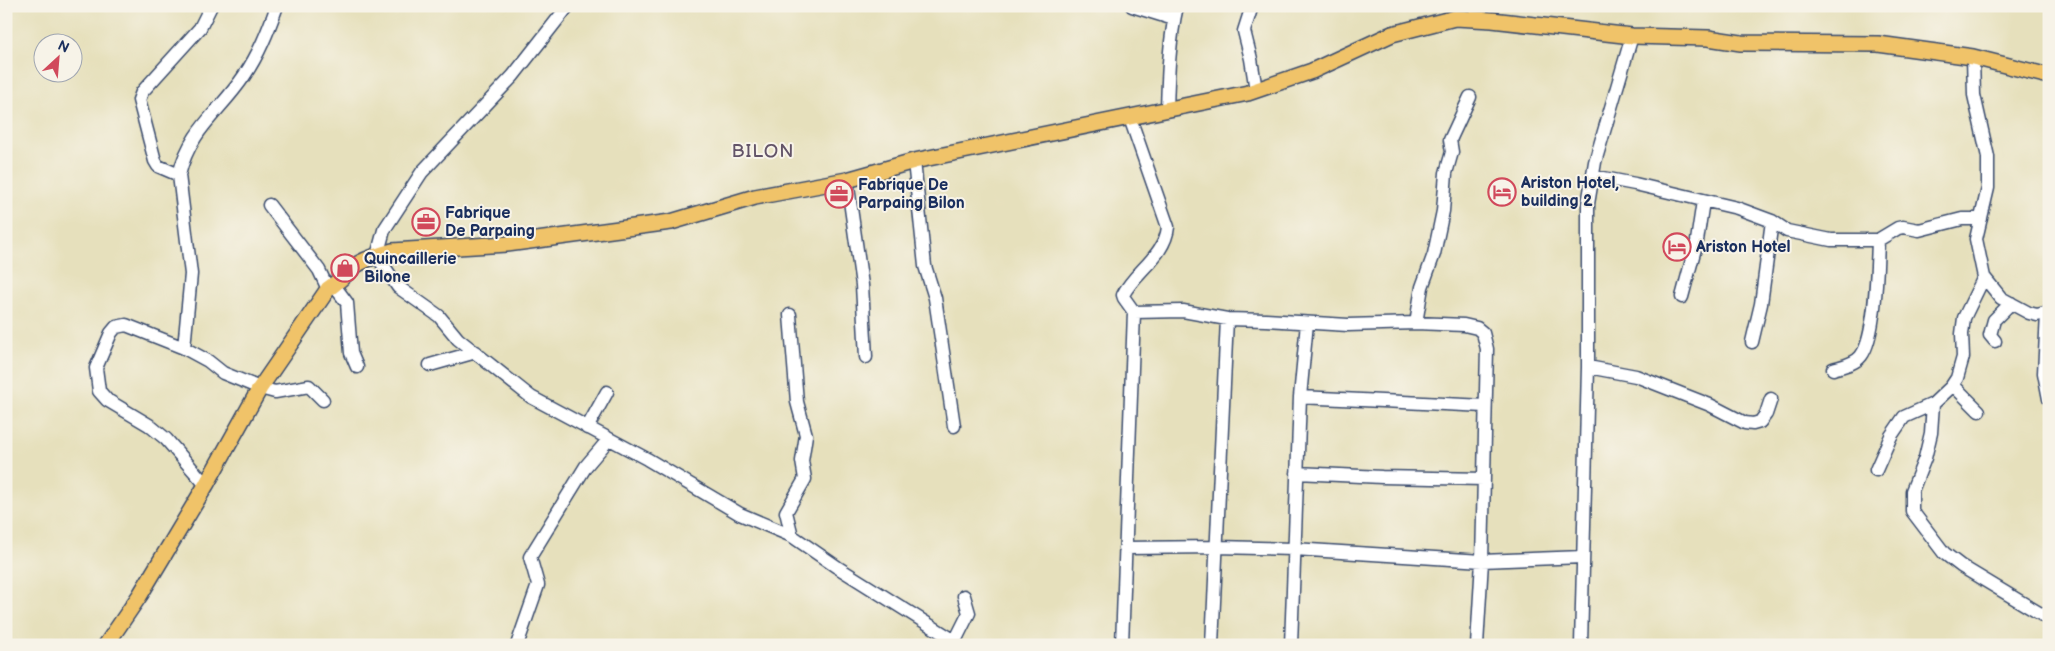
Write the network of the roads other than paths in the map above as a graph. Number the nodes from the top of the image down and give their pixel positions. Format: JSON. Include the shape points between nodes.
{"nodes":[{"id":1,"x":211,"y":6,"type":"edge"},
{"id":2,"x":277,"y":6,"type":"edge"},
{"id":3,"x":568,"y":6,"type":"edge"},
{"id":4,"x":1132,"y":6,"type":"edge"},
{"id":5,"x":1177,"y":6,"type":"edge"},
{"id":6,"x":1252,"y":6,"type":"edge"},
{"id":7,"x":1458,"y":12,"type":"edge"},
{"id":8,"x":1174,"y":19,"type":"junction"},
{"id":9,"x":1632,"y":36,"type":"junction"},
{"id":10,"x":1973,"y":57,"type":"junction"},
{"id":11,"x":2049,"y":76,"type":"edge"},
{"id":12,"x":1256,"y":90,"type":"junction"},
{"id":13,"x":1470,"y":97,"type":"dead end"},
{"id":14,"x":1167,"y":110,"type":"junction"},
{"id":15,"x":1130,"y":118,"type":"junction"},
{"id":16,"x":914,"y":161,"type":"junction"},
{"id":17,"x":179,"y":175,"type":"junction"},
{"id":18,"x":1593,"y":176,"type":"junction"},
{"id":19,"x":848,"y":180,"type":"junction"},
{"id":20,"x":1703,"y":201,"type":"junction"},
{"id":21,"x":269,"y":205,"type":"dead end"},
{"id":22,"x":1981,"y":219,"type":"junction"},
{"id":23,"x":1772,"y":221,"type":"junction"},
{"id":24,"x":1878,"y":240,"type":"junction"},
{"id":25,"x":377,"y":256,"type":"junction"},
{"id":26,"x":1984,"y":277,"type":"junction"},
{"id":27,"x":332,"y":286,"type":"junction"},
{"id":28,"x":1682,"y":297,"type":"dead end"},
{"id":29,"x":2012,"y":303,"type":"junction"},
{"id":30,"x":1134,"y":312,"type":"junction"},
{"id":31,"x":2048,"y":313,"type":"edge"},
{"id":32,"x":790,"y":316,"type":"dead end"},
{"id":33,"x":1227,"y":319,"type":"junction"},
{"id":34,"x":1307,"y":323,"type":"junction"},
{"id":35,"x":1416,"y":323,"type":"junction"},
{"id":36,"x":1995,"y":341,"type":"dead end"},
{"id":37,"x":1752,"y":342,"type":"dead end"},
{"id":38,"x":184,"y":348,"type":"junction"},
{"id":39,"x":476,"y":352,"type":"junction"},
{"id":40,"x":866,"y":357,"type":"dead end"},
{"id":41,"x":430,"y":365,"type":"dead end"},
{"id":42,"x":1588,"y":367,"type":"junction"},
{"id":43,"x":357,"y":368,"type":"dead end"},
{"id":44,"x":1833,"y":369,"type":"dead end"},
{"id":45,"x":1951,"y":387,"type":"junction"},
{"id":46,"x":260,"y":388,"type":"junction"},
{"id":47,"x":607,"y":392,"type":"dead end"},
{"id":48,"x":1300,"y":397,"type":"junction"},
{"id":49,"x":1770,"y":399,"type":"dead end"},
{"id":50,"x":2049,"y":399,"type":"edge"},
{"id":51,"x":323,"y":400,"type":"dead end"},
{"id":52,"x":1933,"y":404,"type":"junction"},
{"id":53,"x":1485,"y":406,"type":"junction"},
{"id":54,"x":1979,"y":411,"type":"dead end"},
{"id":55,"x":954,"y":426,"type":"dead end"},
{"id":56,"x":587,"y":428,"type":"junction"},
{"id":57,"x":609,"y":439,"type":"junction"},
{"id":58,"x":1876,"y":470,"type":"dead end"},
{"id":59,"x":1297,"y":473,"type":"junction"},
{"id":60,"x":1484,"y":480,"type":"junction"},
{"id":61,"x":206,"y":485,"type":"junction"},
{"id":62,"x":792,"y":536,"type":"junction"},
{"id":63,"x":1218,"y":547,"type":"junction"},
{"id":64,"x":1125,"y":548,"type":"junction"},
{"id":65,"x":1294,"y":549,"type":"junction"},
{"id":66,"x":1583,"y":557,"type":"junction"},
{"id":67,"x":1482,"y":561,"type":"junction"},
{"id":68,"x":964,"y":596,"type":"dead end"},
{"id":69,"x":2049,"y":619,"type":"edge"},
{"id":70,"x":956,"y":643,"type":"edge"},
{"id":71,"x":106,"y":645,"type":"edge"},
{"id":72,"x":517,"y":645,"type":"edge"},
{"id":73,"x":1122,"y":645,"type":"edge"},
{"id":74,"x":1212,"y":645,"type":"edge"},
{"id":75,"x":1291,"y":645,"type":"edge"},
{"id":76,"x":1477,"y":645,"type":"edge"},
{"id":77,"x":1581,"y":645,"type":"edge"}],
"edges":[{"from":1,"to":17,"type":"street","via":[[200,28],[142,92],[139,100],[155,161],[158,166]]},
{"from":2,"to":17,"type":"street","via":[[263,46],[244,77],[194,136]]},
{"from":3,"to":25,"type":"street","via":[[513,76],[422,172],[384,230]]},
{"from":4,"to":8,"type":"street"},
{"from":5,"to":8,"type":"street"},
{"from":6,"to":12,"type":"street","via":[[1244,30]]},
{"from":7,"to":9,"type":"main road","via":[[1492,20]]},
{"from":7,"to":12,"type":"main road","via":[[1392,34],[1312,71]]},
{"from":8,"to":14,"type":"street"},
{"from":9,"to":10,"type":"main road","via":[[1708,38],[1742,43],[1878,44]]},
{"from":9,"to":18,"type":"street"},
{"from":10,"to":11,"type":"main road"},
{"from":10,"to":22,"type":"street","via":[[1974,95],[1988,157],[1988,188]]},
{"from":12,"to":14,"type":"main road"},
{"from":13,"to":35,"type":"street","via":[[1450,140],[1452,152],[1446,173],[1443,211]]},
{"from":14,"to":15,"type":"main road"},
{"from":15,"to":16,"type":"main road"},
{"from":15,"to":30,"type":"street","via":[[1168,227],[1153,258],[1123,294]]},
{"from":16,"to":19,"type":"main road"},
{"from":16,"to":55,"type":"street","via":[[924,266],[935,298]]},
{"from":17,"to":38,"type":"street","via":[[191,274]]},
{"from":18,"to":20,"type":"street"},
{"from":18,"to":42,"type":"street","via":[[1588,204]]},
{"from":19,"to":25,"type":"main road","via":[[755,197],[671,222],[507,244],[392,251]]},
{"from":19,"to":40,"type":"street","via":[[862,285]]},
{"from":20,"to":23,"type":"street"},
{"from":20,"to":28,"type":"street","via":[[1697,241]]},
{"from":21,"to":27,"type":"street"},
{"from":22,"to":24,"type":"street","via":[[1962,219],[1919,230],[1898,228]]},
{"from":22,"to":26,"type":"street","via":[[1976,239]]},
{"from":23,"to":24,"type":"street","via":[[1787,231],[1831,240]]},
{"from":23,"to":37,"type":"street","via":[[1761,304]]},
{"from":24,"to":44,"type":"street","via":[[1866,346],[1856,361]]},
{"from":25,"to":27,"type":"main road","via":[[356,265]]},
{"from":25,"to":39,"type":"street","via":[[398,287],[439,316],[458,339]]},
{"from":26,"to":29,"type":"street","via":[[2001,298]]},
{"from":26,"to":45,"type":"street","via":[[1964,318],[1963,357],[1958,378]]},
{"from":27,"to":43,"type":"street","via":[[347,304],[351,353]]},
{"from":27,"to":46,"type":"main road"},
{"from":29,"to":31,"type":"street","via":[[2029,313]]},
{"from":29,"to":36,"type":"street","via":[[1994,320],[1990,335]]},
{"from":30,"to":33,"type":"street","via":[[1183,311]]},
{"from":30,"to":64,"type":"street"},
{"from":31,"to":50,"type":"street","via":[[2044,374]]},
{"from":32,"to":62,"type":"street","via":[[797,402],[806,435],[802,461],[805,480],[786,512]]},
{"from":33,"to":34,"type":"street"},
{"from":33,"to":63,"type":"street"},
{"from":34,"to":35,"type":"street"},
{"from":34,"to":48,"type":"street"},
{"from":35,"to":53,"type":"street","via":[[1464,325],[1483,333],[1487,349]]},
{"from":38,"to":46,"type":"street","via":[[223,373]]},
{"from":38,"to":61,"type":"street","via":[[126,325],[116,327],[96,368],[99,391],[166,439]]},
{"from":39,"to":41,"type":"street"},
{"from":39,"to":56,"type":"street","via":[[526,394]]},
{"from":42,"to":49,"type":"street","via":[[1636,376],[1710,405],[1745,423],[1760,422]]},
{"from":42,"to":66,"type":"street"},
{"from":45,"to":52,"type":"street"},
{"from":45,"to":54,"type":"street"},
{"from":46,"to":51,"type":"street","via":[[275,392],[309,386]]},
{"from":46,"to":61,"type":"main road"},
{"from":47,"to":56,"type":"street"},
{"from":48,"to":53,"type":"street"},
{"from":48,"to":59,"type":"street"},
{"from":52,"to":58,"type":"street","via":[[1904,417],[1891,436]]},
{"from":52,"to":69,"type":"street","via":[[1925,458],[1912,491],[1912,511],[1944,553]]},
{"from":53,"to":60,"type":"street"},
{"from":56,"to":57,"type":"street"},
{"from":57,"to":62,"type":"street","via":[[740,514]]},
{"from":57,"to":72,"type":"street","via":[[586,466],[530,557],[538,585]]},
{"from":59,"to":60,"type":"street"},
{"from":59,"to":65,"type":"street"},
{"from":60,"to":67,"type":"street"},
{"from":61,"to":71,"type":"main road"},
{"from":62,"to":70,"type":"street"},
{"from":63,"to":64,"type":"street"},
{"from":63,"to":65,"type":"street"},
{"from":63,"to":74,"type":"street"},
{"from":64,"to":73,"type":"street"},
{"from":65,"to":67,"type":"street"},
{"from":65,"to":75,"type":"street"},
{"from":66,"to":67,"type":"street"},
{"from":66,"to":77,"type":"street"},
{"from":67,"to":76,"type":"street"},
{"from":68,"to":70,"type":"street","via":[[969,613]]}]}
